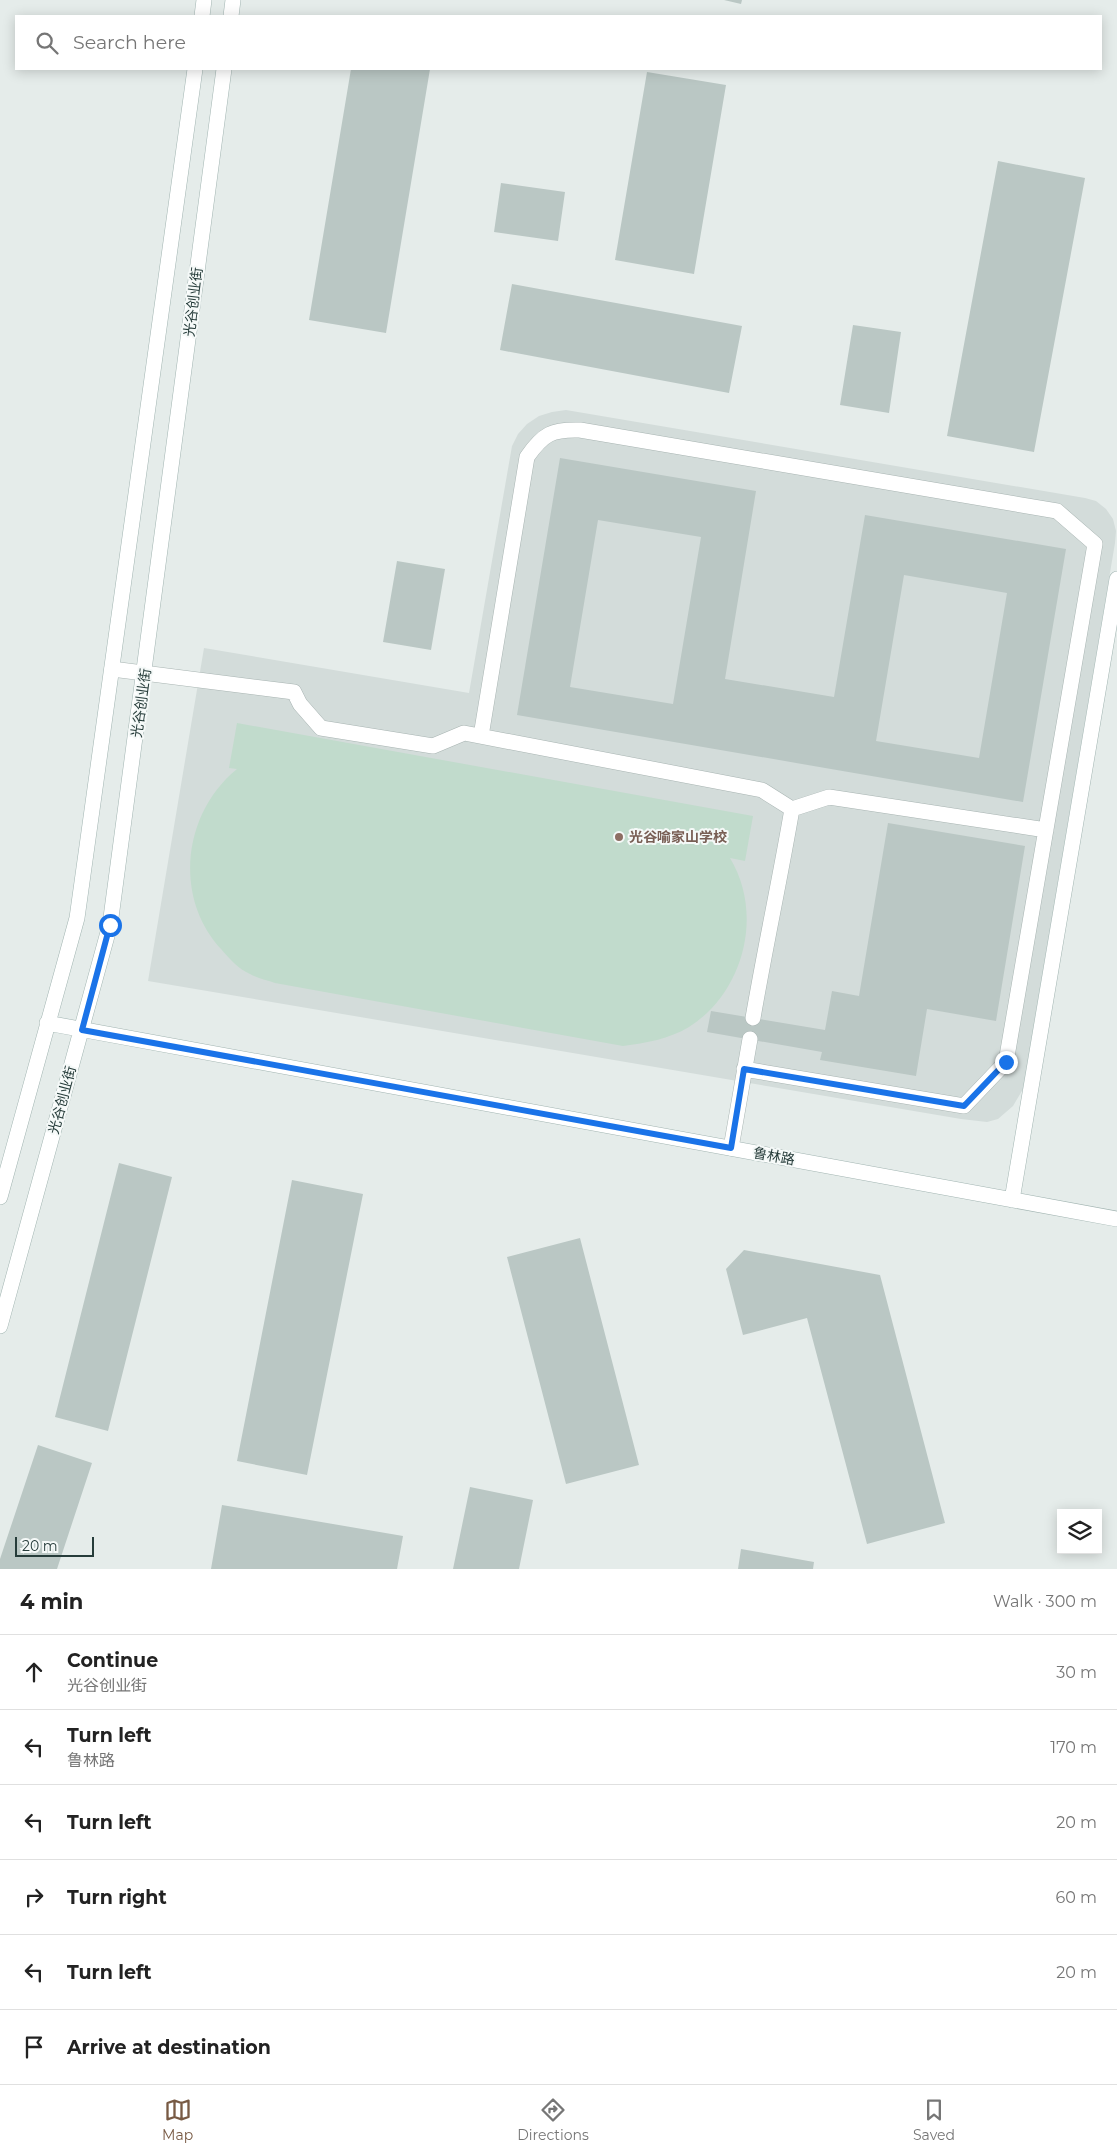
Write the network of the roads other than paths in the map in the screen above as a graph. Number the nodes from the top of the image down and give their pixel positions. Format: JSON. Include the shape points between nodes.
{"nodes":[{"id":1,"x":204,"y":0,"type":"edge"},
{"id":2,"x":233,"y":0,"type":"edge"},
{"id":3,"x":202,"y":15,"type":"edge"},
{"id":4,"x":231,"y":15,"type":"edge"},
{"id":5,"x":195,"y":70,"type":"edge"},
{"id":6,"x":224,"y":70,"type":"edge"},
{"id":7,"x":1117,"y":579,"type":"edge"},
{"id":8,"x":112,"y":669,"type":"junction"},
{"id":9,"x":145,"y":673,"type":"junction"},
{"id":10,"x":481,"y":736,"type":"junction"},
{"id":11,"x":792,"y":809,"type":"junction"},
{"id":12,"x":1046,"y":830,"type":"junction"},
{"id":13,"x":753,"y":1018,"type":"dead end"},
{"id":14,"x":48,"y":1023,"type":"junction"},
{"id":15,"x":82,"y":1030,"type":"junction"},
{"id":16,"x":750,"y":1039,"type":"dead end"},
{"id":17,"x":744,"y":1069,"type":"junction"},
{"id":18,"x":731,"y":1148,"type":"junction"},
{"id":19,"x":0,"y":1197,"type":"edge"},
{"id":20,"x":1012,"y":1200,"type":"junction"},
{"id":21,"x":1117,"y":1219,"type":"edge"},
{"id":22,"x":0,"y":1326,"type":"edge"}],
"edges":[{"from":1,"to":3,"type":"main road"},
{"from":2,"to":4,"type":"main road"},
{"from":5,"to":8,"type":"main road"},
{"from":6,"to":9,"type":"main road","name":"光谷创业街"},
{"from":7,"to":20,"type":"main road"},
{"from":8,"to":9,"type":"main road"},
{"from":8,"to":14,"type":"main road","via":[[77,918]]},
{"from":9,"to":10,"type":"main road","via":[[294,692],[321,728],[433,746],[464,733]]},
{"from":9,"to":15,"type":"main road","name":"光谷创业街","via":[[110,925]]},
{"from":10,"to":11,"type":"main road","via":[[762,790]]},
{"from":10,"to":12,"type":"main road","via":[[527,457],[540,439],[563,429],[580,430],[1056,511],[1095,544]]},
{"from":11,"to":12,"type":"main road","via":[[829,797]]},
{"from":11,"to":13,"type":"main road"},
{"from":12,"to":17,"type":"main road","via":[[1006,1062],[964,1106]]},
{"from":14,"to":15,"type":"main road","name":"鲁林路"},
{"from":14,"to":19,"type":"main road"},
{"from":15,"to":18,"type":"main road","name":"鲁林路"},
{"from":15,"to":22,"type":"main road","name":"光谷创业街"},
{"from":16,"to":17,"type":"main road"},
{"from":17,"to":18,"type":"main road"},
{"from":18,"to":20,"type":"main road","name":"鲁林路"},
{"from":20,"to":21,"type":"main road","name":"鲁林路"}]}
